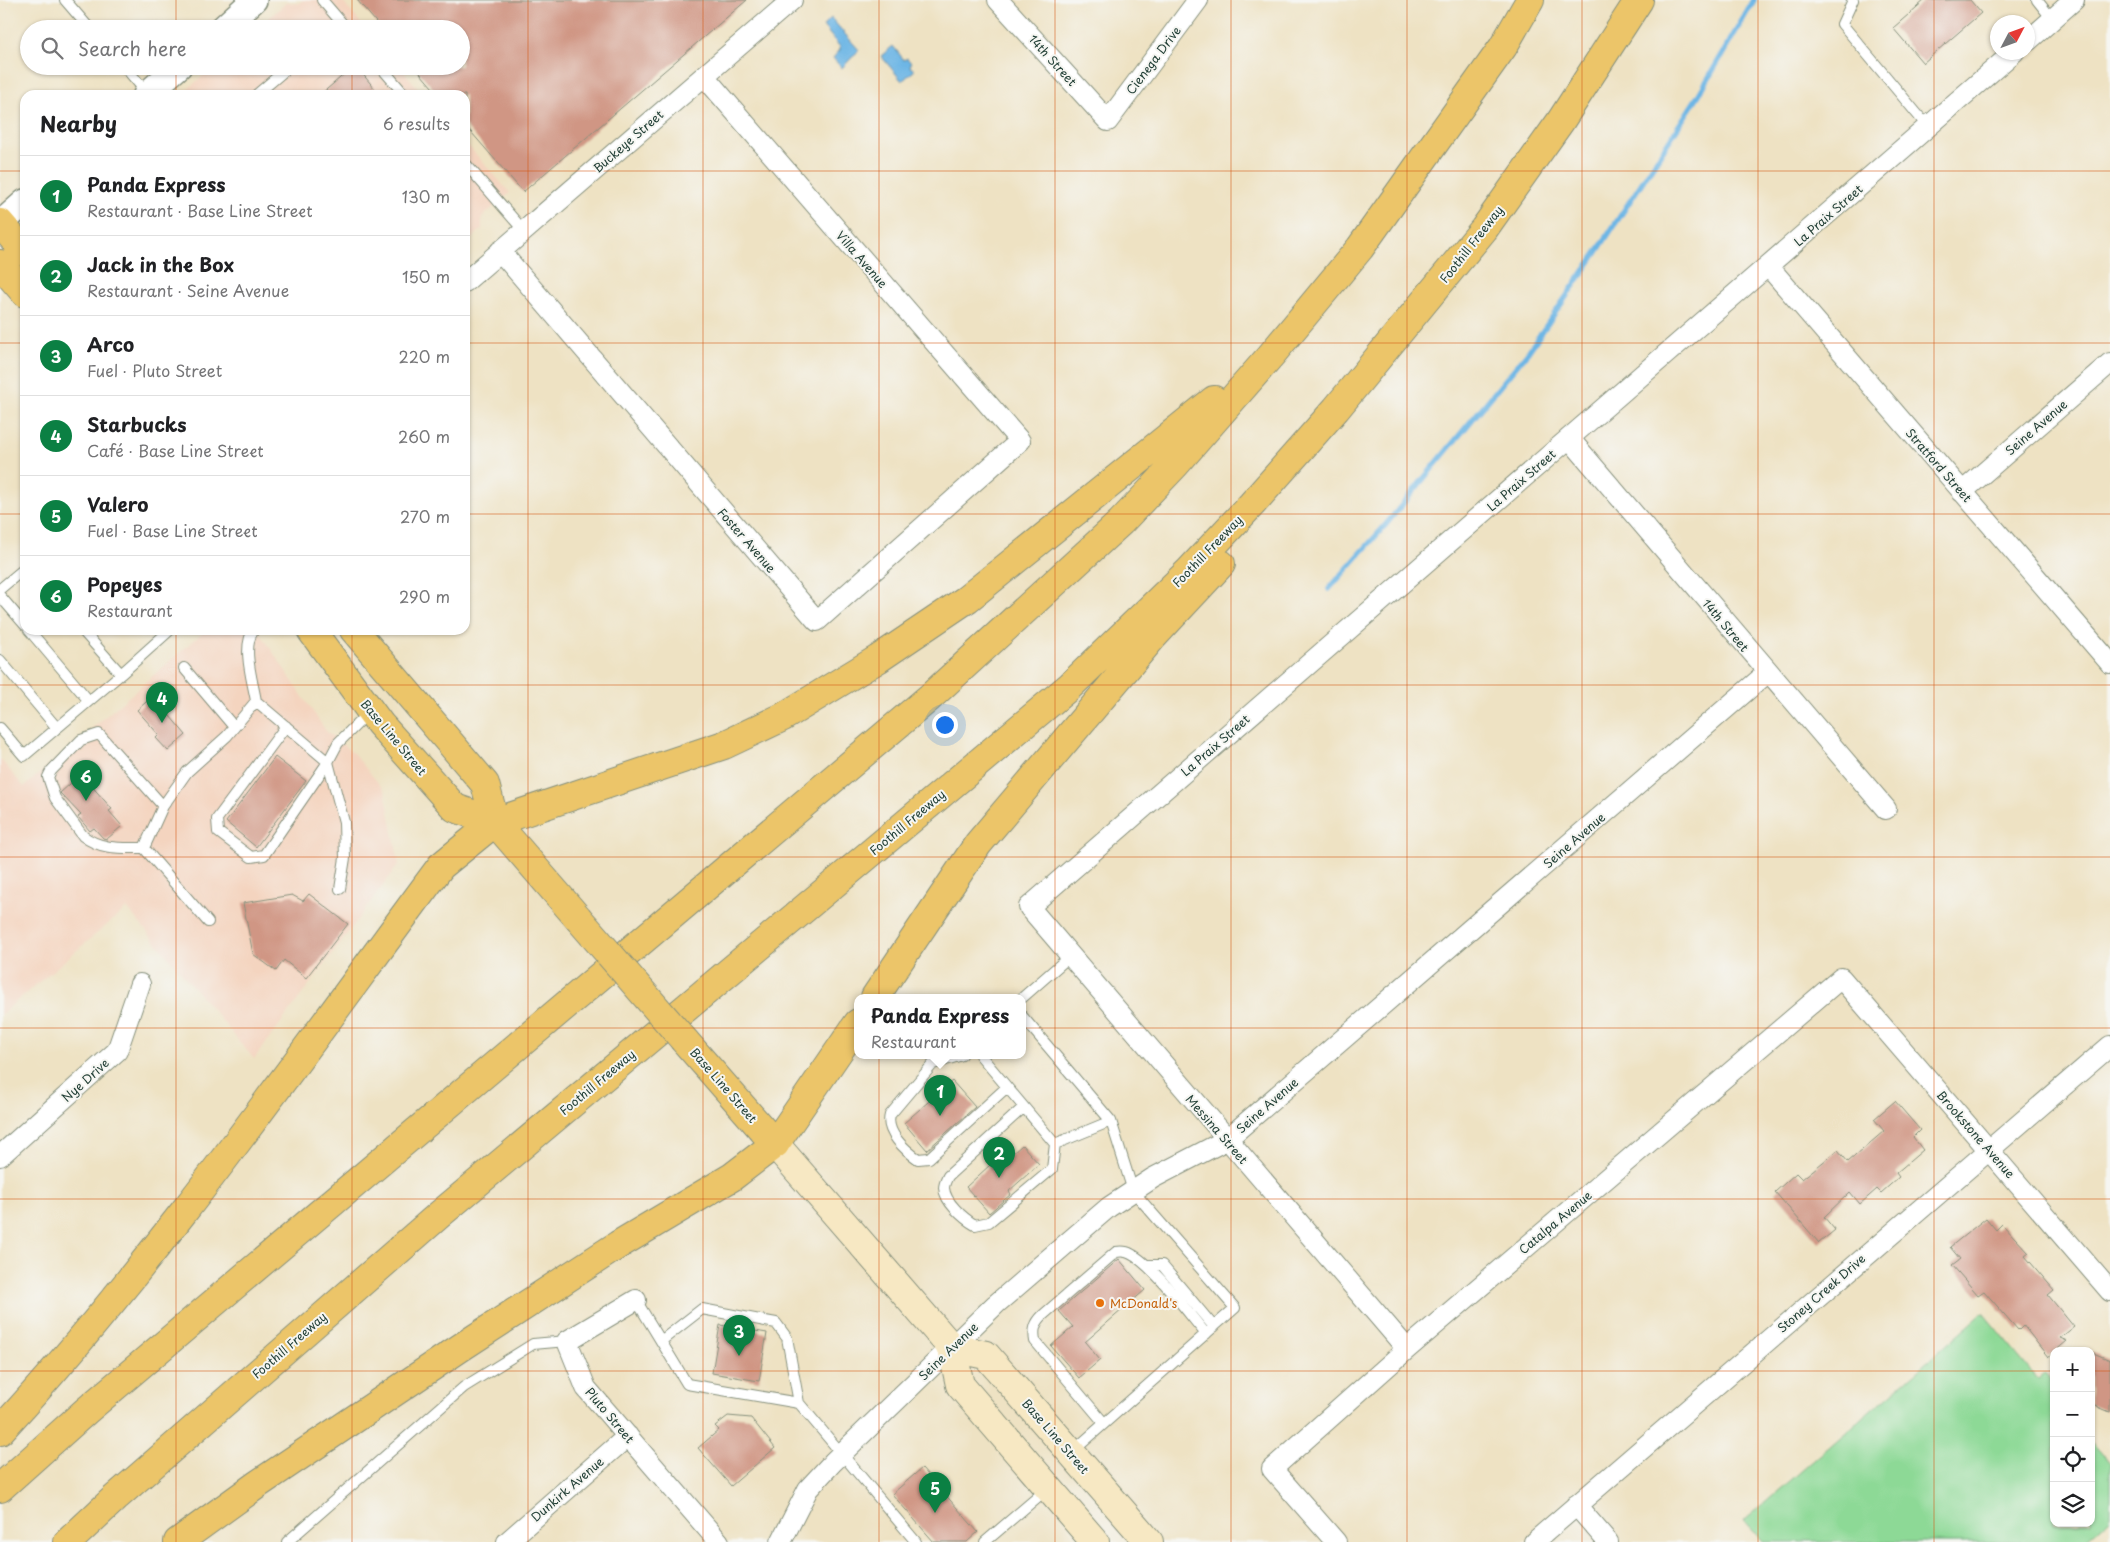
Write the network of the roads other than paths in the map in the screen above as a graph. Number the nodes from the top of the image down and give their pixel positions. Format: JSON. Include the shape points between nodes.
{"nodes":[{"id":1,"x":65,"y":0,"type":"edge"},
{"id":2,"x":254,"y":0,"type":"edge"},
{"id":3,"x":322,"y":0,"type":"edge"},
{"id":4,"x":792,"y":0,"type":"edge"},
{"id":5,"x":998,"y":0,"type":"edge"},
{"id":6,"x":1198,"y":0,"type":"edge"},
{"id":7,"x":1530,"y":0,"type":"edge"},
{"id":8,"x":1639,"y":0,"type":"edge"},
{"id":9,"x":1853,"y":0,"type":"edge"},
{"id":10,"x":2037,"y":0,"type":"edge"},
{"id":11,"x":2074,"y":0,"type":"edge"},
{"id":12,"x":2052,"y":19,"type":"junction"},
{"id":13,"x":82,"y":20,"type":"edge"},
{"id":14,"x":232,"y":20,"type":"edge"},
{"id":15,"x":336,"y":20,"type":"edge"},
{"id":16,"x":2035,"y":35,"type":"edge"},
{"id":17,"x":2005,"y":60,"type":"edge"},
{"id":18,"x":131,"y":75,"type":"edge"},
{"id":19,"x":169,"y":75,"type":"edge"},
{"id":20,"x":279,"y":75,"type":"edge"},
{"id":21,"x":388,"y":75,"type":"edge"},
{"id":22,"x":704,"y":76,"type":"junction"},
{"id":23,"x":144,"y":90,"type":"edge"},
{"id":24,"x":152,"y":90,"type":"edge"},
{"id":25,"x":262,"y":90,"type":"edge"},
{"id":26,"x":401,"y":90,"type":"edge"},
{"id":27,"x":1108,"y":121,"type":"joint"},
{"id":28,"x":1928,"y":127,"type":"junction"},
{"id":29,"x":470,"y":169,"type":"edge"},
{"id":30,"x":20,"y":206,"type":"edge"},
{"id":31,"x":0,"y":224,"type":"edge"},
{"id":32,"x":1484,"y":230,"type":"junction"},
{"id":33,"x":524,"y":231,"type":"junction"},
{"id":34,"x":20,"y":246,"type":"edge"},
{"id":35,"x":500,"y":251,"type":"junction"},
{"id":36,"x":0,"y":264,"type":"edge"},
{"id":37,"x":1769,"y":266,"type":"junction"},
{"id":38,"x":470,"y":278,"type":"edge"},
{"id":39,"x":20,"y":287,"type":"edge"},
{"id":40,"x":1272,"y":354,"type":"junction"},
{"id":41,"x":2110,"y":363,"type":"edge"},
{"id":42,"x":1569,"y":438,"type":"junction"},
{"id":43,"x":1020,"y":441,"type":"joint"},
{"id":44,"x":1962,"y":492,"type":"junction"},
{"id":45,"x":20,"y":572,"type":"edge"},
{"id":46,"x":0,"y":589,"type":"edge"},
{"id":47,"x":0,"y":596,"type":"edge"},
{"id":48,"x":20,"y":620,"type":"edge"},
{"id":49,"x":33,"y":635,"type":"edge"},
{"id":50,"x":86,"y":635,"type":"edge"},
{"id":51,"x":164,"y":635,"type":"edge"},
{"id":52,"x":250,"y":635,"type":"edge"},
{"id":53,"x":315,"y":635,"type":"edge"},
{"id":54,"x":358,"y":635,"type":"edge"},
{"id":55,"x":0,"y":660,"type":"edge"},
{"id":56,"x":2110,"y":663,"type":"edge"},
{"id":57,"x":184,"y":668,"type":"dead end"},
{"id":58,"x":1767,"y":673,"type":"junction"},
{"id":59,"x":121,"y":674,"type":"junction"},
{"id":60,"x":89,"y":701,"type":"junction"},
{"id":61,"x":256,"y":701,"type":"junction"},
{"id":62,"x":370,"y":711,"type":"junction"},
{"id":63,"x":286,"y":726,"type":"junction"},
{"id":64,"x":234,"y":727,"type":"junction"},
{"id":65,"x":0,"y":728,"type":"edge"},
{"id":66,"x":57,"y":728,"type":"junction"},
{"id":67,"x":328,"y":762,"type":"junction"},
{"id":68,"x":163,"y":806,"type":"junction"},
{"id":69,"x":1886,"y":809,"type":"dead end"},
{"id":70,"x":495,"y":822,"type":"junction"},
{"id":71,"x":144,"y":848,"type":"junction"},
{"id":72,"x":340,"y":889,"type":"dead end"},
{"id":73,"x":1029,"y":907,"type":"joint"},
{"id":74,"x":208,"y":922,"type":"dead end"},
{"id":75,"x":1070,"y":956,"type":"junction"},
{"id":76,"x":1841,"y":978,"type":"joint"},
{"id":77,"x":140,"y":984,"type":"dead end"},
{"id":78,"x":877,"y":994,"type":"edge"},
{"id":79,"x":1026,"y":994,"type":"edge"},
{"id":80,"x":1026,"y":1021,"type":"edge"},
{"id":81,"x":854,"y":1029,"type":"edge"},
{"id":82,"x":2110,"y":1046,"type":"edge"},
{"id":83,"x":949,"y":1059,"type":"edge"},
{"id":84,"x":983,"y":1059,"type":"edge"},
{"id":85,"x":1007,"y":1088,"type":"junction"},
{"id":86,"x":1024,"y":1107,"type":"junction"},
{"id":87,"x":1111,"y":1121,"type":"junction"},
{"id":88,"x":1226,"y":1140,"type":"junction"},
{"id":89,"x":775,"y":1144,"type":"junction"},
{"id":90,"x":1055,"y":1144,"type":"junction"},
{"id":91,"x":1989,"y":1149,"type":"junction"},
{"id":92,"x":0,"y":1156,"type":"edge"},
{"id":93,"x":1133,"y":1191,"type":"junction"},
{"id":94,"x":1146,"y":1265,"type":"junction"},
{"id":95,"x":2110,"y":1291,"type":"edge"},
{"id":96,"x":636,"y":1300,"type":"joint"},
{"id":97,"x":1214,"y":1327,"type":"junction"},
{"id":98,"x":1206,"y":1334,"type":"junction"},
{"id":99,"x":567,"y":1340,"type":"junction"},
{"id":100,"x":661,"y":1342,"type":"junction"},
{"id":101,"x":952,"y":1348,"type":"junction"},
{"id":102,"x":1407,"y":1349,"type":"junction"},
{"id":103,"x":799,"y":1403,"type":"junction"},
{"id":104,"x":1104,"y":1423,"type":"junction"},
{"id":105,"x":0,"y":1431,"type":"edge"},
{"id":106,"x":628,"y":1436,"type":"junction"},
{"id":107,"x":1071,"y":1453,"type":"junction"},
{"id":108,"x":840,"y":1454,"type":"junction"},
{"id":109,"x":0,"y":1488,"type":"edge"},
{"id":110,"x":1048,"y":1488,"type":"junction"},
{"id":111,"x":1576,"y":1505,"type":"junction"},
{"id":112,"x":68,"y":1542,"type":"edge"},
{"id":113,"x":178,"y":1542,"type":"edge"},
{"id":114,"x":287,"y":1542,"type":"edge"},
{"id":115,"x":507,"y":1542,"type":"edge"},
{"id":116,"x":719,"y":1542,"type":"edge"},
{"id":117,"x":781,"y":1542,"type":"edge"},
{"id":118,"x":916,"y":1542,"type":"edge"},
{"id":119,"x":985,"y":1542,"type":"edge"},
{"id":120,"x":1095,"y":1542,"type":"edge"},
{"id":121,"x":1149,"y":1542,"type":"edge"},
{"id":122,"x":1336,"y":1542,"type":"edge"},
{"id":123,"x":1534,"y":1542,"type":"edge"},
{"id":124,"x":1608,"y":1542,"type":"edge"}],
"edges":[{"from":1,"to":13,"type":"lane"},
{"from":2,"to":14,"type":"street"},
{"from":3,"to":15,"type":"lane"},
{"from":4,"to":22,"type":"street","name":"Buckeye Street"},
{"from":5,"to":27,"type":"street","name":"14th Street"},
{"from":6,"to":27,"type":"street","name":"Cienega Drive"},
{"from":7,"to":40,"type":"main road","via":[[1502,47],[1360,248]]},
{"from":8,"to":32,"type":"main road","name":"Foothill Freeway","via":[[1560,122]]},
{"from":9,"to":28,"type":"lane","via":[[1842,24]]},
{"from":10,"to":12,"type":"lane"},
{"from":11,"to":12,"type":"street"},
{"from":12,"to":16,"type":"street"},
{"from":17,"to":28,"type":"street","name":"La Praix Street"},
{"from":18,"to":23,"type":"lane"},
{"from":19,"to":24,"type":"street"},
{"from":20,"to":25,"type":"lane"},
{"from":21,"to":26,"type":"lane"},
{"from":22,"to":33,"type":"street","name":"Buckeye Street"},
{"from":22,"to":43,"type":"street","name":"Villa Avenue"},
{"from":28,"to":37,"type":"street","name":"La Praix Street"},
{"from":29,"to":33,"type":"lane"},
{"from":30,"to":31,"type":"street"},
{"from":31,"to":34,"type":"main road"},
{"from":32,"to":78,"type":"main road","via":[[1402,358],[1282,500],[1152,638],[978,844]]},
{"from":32,"to":112,"type":"main road","name":"Foothill Freeway","via":[[1336,409],[1252,504],[1189,571],[1070,686],[438,1215]]},
{"from":33,"to":35,"type":"street","name":"Buckeye Street"},
{"from":35,"to":38,"type":"street","name":"Buckeye Street"},
{"from":35,"to":43,"type":"street","name":"Foster Avenue","via":[[817,621]]},
{"from":36,"to":39,"type":"main road"},
{"from":37,"to":42,"type":"street","name":"La Praix Street"},
{"from":37,"to":44,"type":"street","name":"Stratford Street"},
{"from":40,"to":70,"type":"main road","via":[[967,599],[783,717],[724,745]]},
{"from":40,"to":109,"type":"main road","via":[[1121,522],[929,698],[86,1411]]},
{"from":41,"to":44,"type":"street","name":"Seine Avenue"},
{"from":42,"to":58,"type":"street","name":"14th Street"},
{"from":42,"to":73,"type":"street","name":"La Praix Street"},
{"from":44,"to":56,"type":"street","name":"Stratford Street"},
{"from":45,"to":46,"type":"lane"},
{"from":47,"to":48,"type":"lane"},
{"from":49,"to":60,"type":"lane"},
{"from":50,"to":59,"type":"lane"},
{"from":51,"to":59,"type":"lane"},
{"from":52,"to":61,"type":"lane","via":[[248,658]]},
{"from":53,"to":62,"type":"main road","name":"Base Line Street"},
{"from":54,"to":70,"type":"main road","name":"Base Line Street","via":[[485,784]]},
{"from":55,"to":66,"type":"lane"},
{"from":57,"to":64,"type":"lane"},
{"from":58,"to":69,"type":"street","name":"14th Street"},
{"from":58,"to":88,"type":"street","name":"Seine Avenue"},
{"from":59,"to":60,"type":"lane"},
{"from":60,"to":66,"type":"lane"},
{"from":61,"to":63,"type":"lane"},
{"from":61,"to":64,"type":"lane"},
{"from":62,"to":67,"type":"lane","via":[[338,743]]},
{"from":62,"to":70,"type":"main road","name":"Base Line Street","via":[[455,808]]},
{"from":63,"to":67,"type":"lane"},
{"from":63,"to":67,"type":"lane","via":[[218,819],[218,832],[251,857],[264,855]]},
{"from":64,"to":68,"type":"lane","via":[[187,772]]},
{"from":65,"to":66,"type":"lane","via":[[24,756]]},
{"from":67,"to":72,"type":"lane","via":[[344,822],[345,858]]},
{"from":68,"to":71,"type":"lane"},
{"from":68,"to":71,"type":"lane","via":[[99,734],[81,740],[51,771],[48,781],[58,803],[83,836],[110,848]]},
{"from":70,"to":89,"type":"main road","name":"Base Line Street","bridge":true},
{"from":70,"to":105,"type":"main road","via":[[441,866],[140,1270]]},
{"from":71,"to":74,"type":"lane"},
{"from":73,"to":75,"type":"street","name":"Messina Street"},
{"from":75,"to":79,"type":"lane"},
{"from":75,"to":88,"type":"street","name":"Messina Street"},
{"from":76,"to":91,"type":"street","name":"Brookstone Avenue"},
{"from":76,"to":102,"type":"street","name":"Catalpa Avenue"},
{"from":77,"to":92,"type":"street","name":"Nye Drive","via":[[117,1051]]},
{"from":80,"to":87,"type":"lane"},
{"from":81,"to":89,"type":"main road"},
{"from":82,"to":91,"type":"street","name":"Stoney Creek Drive"},
{"from":83,"to":85,"type":"lane","via":[[933,1064],[890,1115],[890,1129],[918,1159],[929,1158]]},
{"from":84,"to":85,"type":"lane"},
{"from":85,"to":86,"type":"lane"},
{"from":86,"to":90,"type":"lane"},
{"from":86,"to":90,"type":"lane","via":[[948,1176],[944,1186],[946,1196],[956,1208],[975,1225],[989,1222],[1052,1169]]},
{"from":87,"to":90,"type":"lane"},
{"from":87,"to":93,"type":"lane"},
{"from":88,"to":93,"type":"street","name":"Seine Avenue"},
{"from":88,"to":102,"type":"street","name":"Messina Street"},
{"from":89,"to":101,"type":"main road","name":"Base Line Street"},
{"from":89,"to":113,"type":"main road","via":[[732,1177],[618,1246],[346,1423]]},
{"from":91,"to":95,"type":"street","name":"Brookstone Avenue"},
{"from":91,"to":111,"type":"street","name":"Stoney Creek Drive"},
{"from":93,"to":97,"type":"lane","via":[[1235,1308]]},
{"from":93,"to":101,"type":"street","name":"Seine Avenue","via":[[1109,1207],[996,1304]]},
{"from":94,"to":97,"type":"lane","via":[[1162,1265]]},
{"from":94,"to":98,"type":"lane"},
{"from":94,"to":104,"type":"lane","via":[[1131,1254],[1116,1252],[1035,1323],[1035,1341]]},
{"from":96,"to":99,"type":"street"},
{"from":96,"to":100,"type":"lane"},
{"from":97,"to":98,"type":"lane"},
{"from":98,"to":104,"type":"lane"},
{"from":99,"to":106,"type":"street","name":"Pluto Street","via":[[586,1388]]},
{"from":99,"to":114,"type":"lane","via":[[533,1344],[464,1387]]},
{"from":100,"to":103,"type":"lane","via":[[687,1384]]},
{"from":100,"to":103,"type":"lane","via":[[702,1309],[776,1323],[787,1338]]},
{"from":101,"to":107,"type":"main road","name":"Base Line Street","via":[[986,1355]]},
{"from":101,"to":108,"type":"street","name":"Seine Avenue"},
{"from":101,"to":110,"type":"main road","name":"Base Line Street","via":[[960,1385]]},
{"from":102,"to":122,"type":"street","name":"Catalpa Avenue","via":[[1272,1468]]},
{"from":103,"to":108,"type":"lane"},
{"from":104,"to":107,"type":"lane"},
{"from":106,"to":115,"type":"street","name":"Dunkirk Avenue"},
{"from":106,"to":116,"type":"street","name":"Pluto Street"},
{"from":107,"to":121,"type":"main road","name":"Base Line Street"},
{"from":108,"to":117,"type":"street","name":"Seine Avenue","via":[[808,1489]]},
{"from":108,"to":118,"type":"lane"},
{"from":110,"to":119,"type":"lane"},
{"from":110,"to":120,"type":"main road","name":"Base Line Street"},
{"from":111,"to":123,"type":"street","name":"Stoney Creek Drive"},
{"from":111,"to":124,"type":"street"}]}
